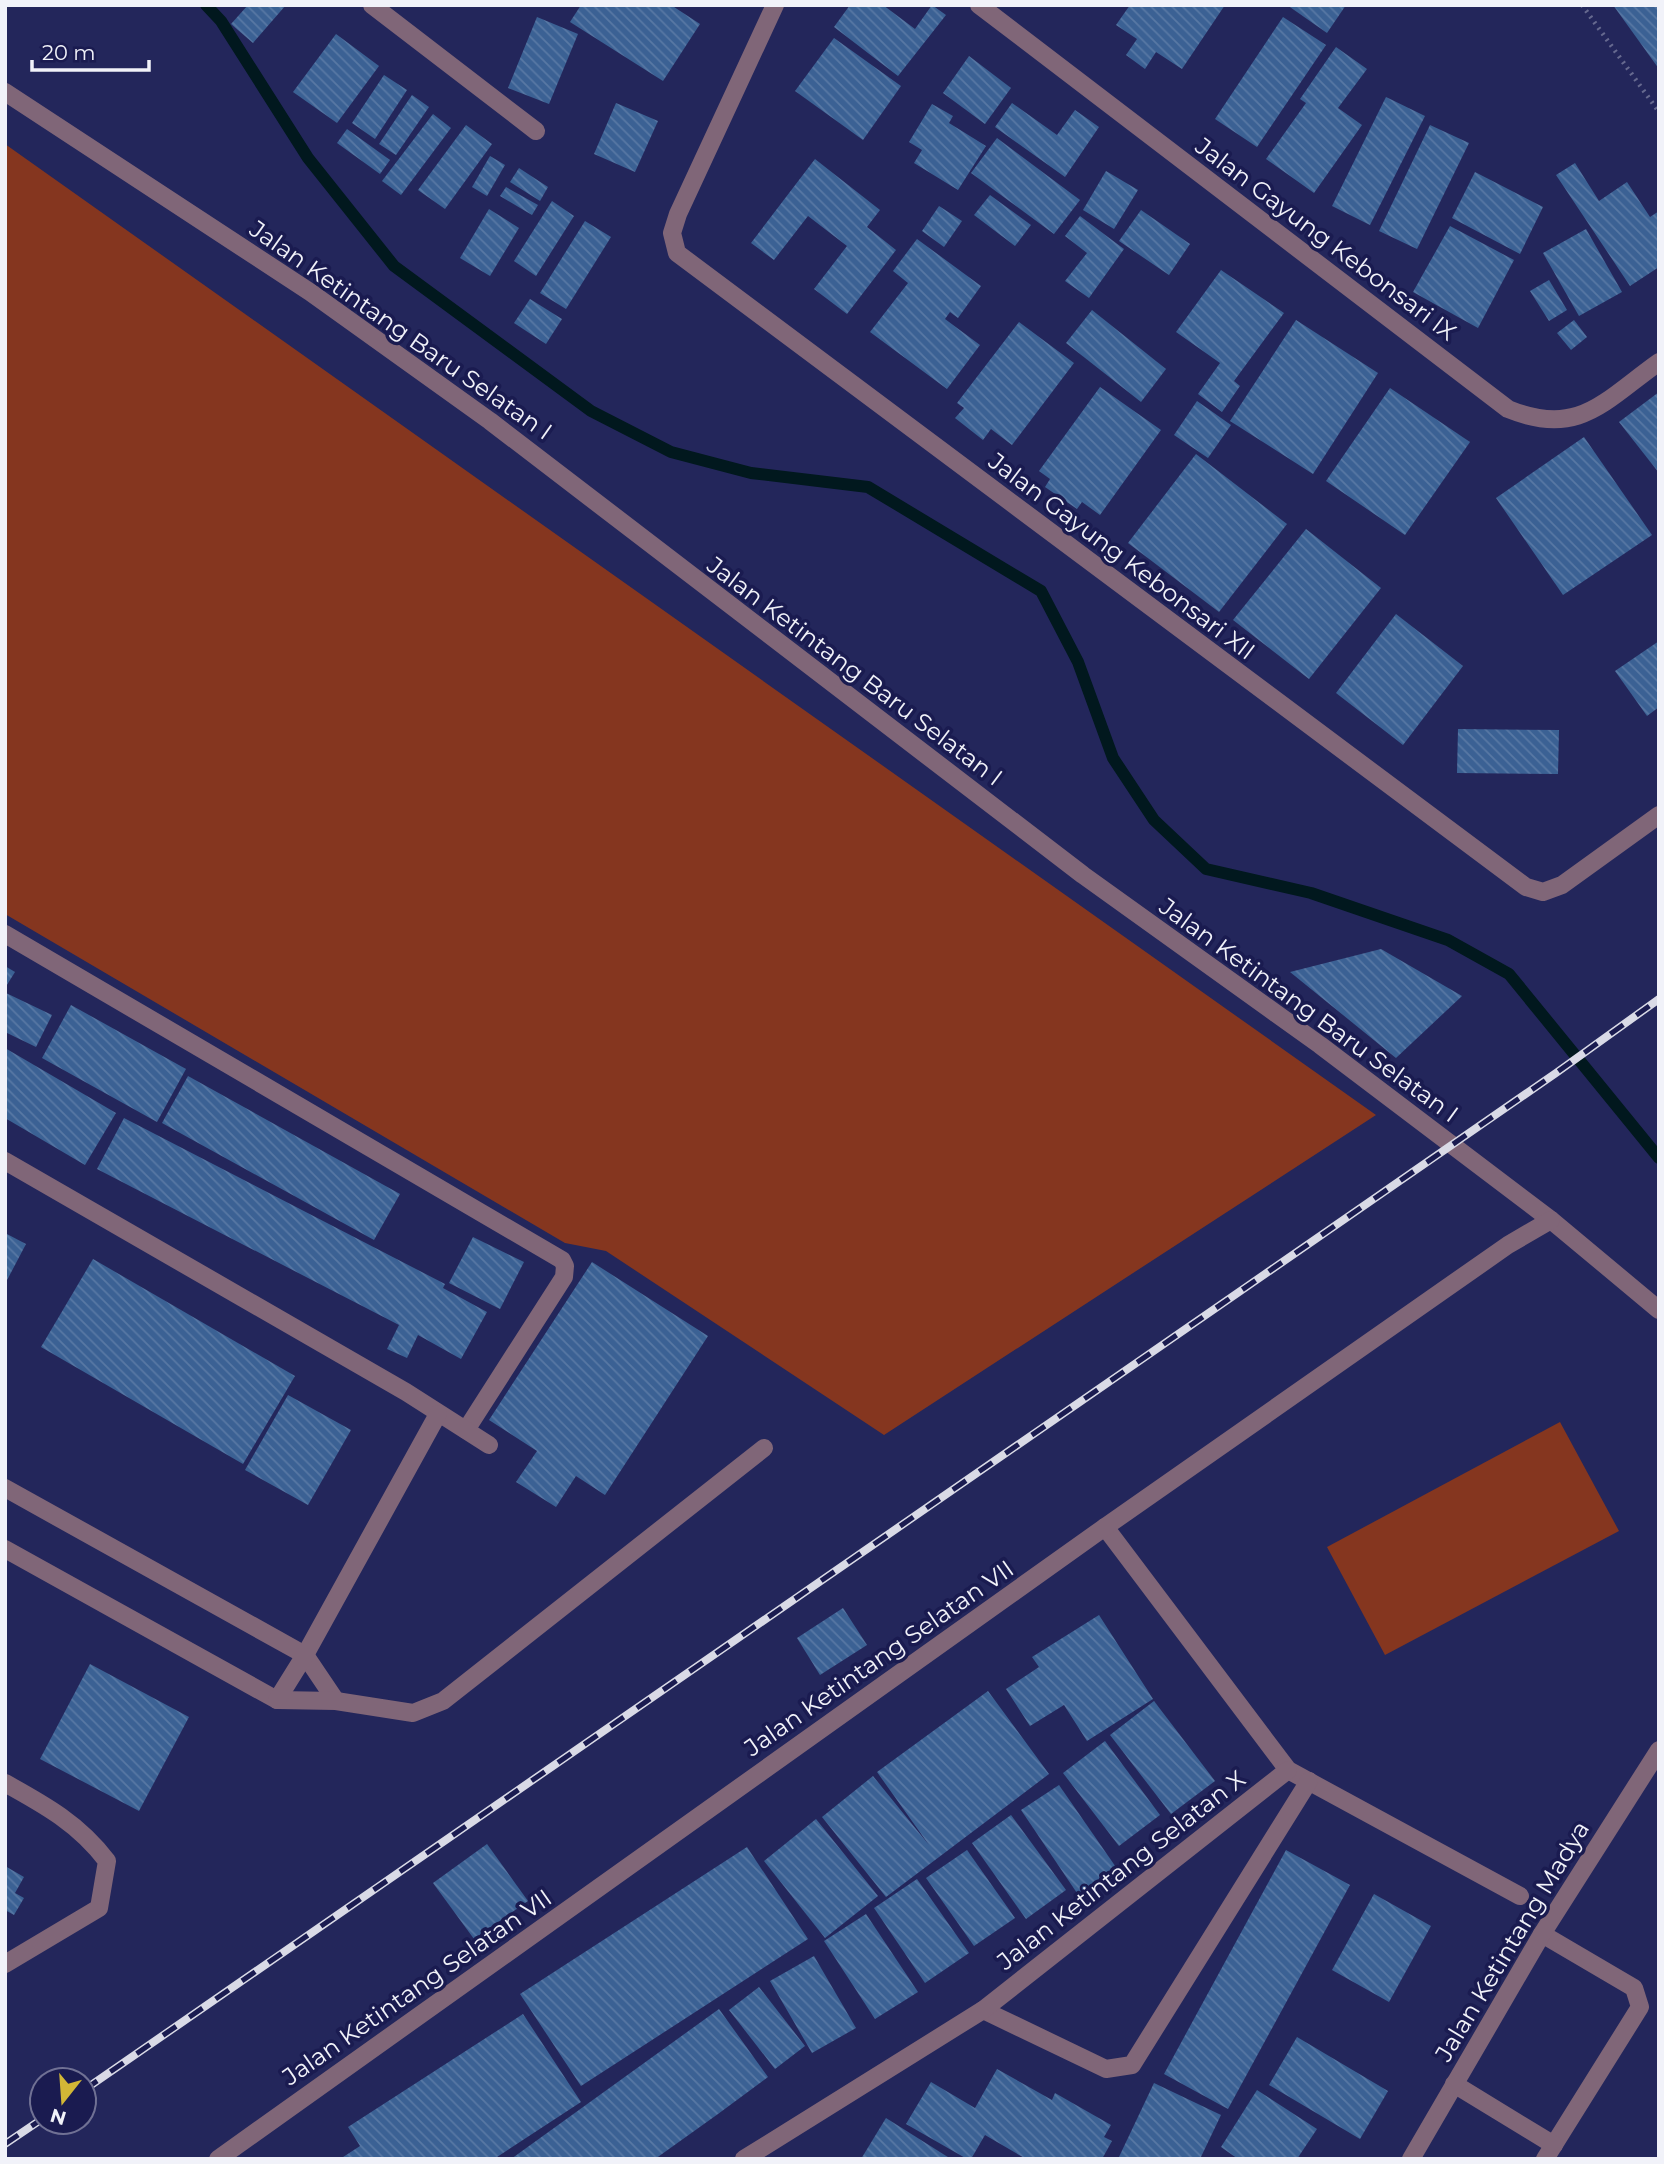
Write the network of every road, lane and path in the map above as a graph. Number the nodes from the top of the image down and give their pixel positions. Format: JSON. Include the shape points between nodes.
{"nodes":[{"id":1,"x":372,"y":5,"type":"edge"},
{"id":2,"x":775,"y":5,"type":"edge"},
{"id":3,"x":979,"y":5,"type":"edge"},
{"id":4,"x":1582,"y":5,"type":"edge"},
{"id":5,"x":5,"y":92,"type":"edge"},
{"id":6,"x":1659,"y":112,"type":"edge"},
{"id":7,"x":536,"y":131,"type":"dead end"},
{"id":8,"x":1659,"y":362,"type":"edge"},
{"id":9,"x":1659,"y":814,"type":"edge"},
{"id":10,"x":5,"y":934,"type":"edge"},
{"id":11,"x":5,"y":1161,"type":"edge"},
{"id":12,"x":1550,"y":1220,"type":"junction"},
{"id":13,"x":1659,"y":1310,"type":"edge"},
{"id":14,"x":438,"y":1414,"type":"junction"},
{"id":15,"x":466,"y":1430,"type":"junction"},
{"id":16,"x":489,"y":1445,"type":"dead end"},
{"id":17,"x":764,"y":1448,"type":"dead end"},
{"id":18,"x":5,"y":1488,"type":"edge"},
{"id":19,"x":1105,"y":1527,"type":"junction"},
{"id":20,"x":5,"y":1549,"type":"edge"},
{"id":21,"x":305,"y":1655,"type":"junction"},
{"id":22,"x":278,"y":1700,"type":"junction"},
{"id":23,"x":336,"y":1701,"type":"junction"},
{"id":24,"x":1659,"y":1750,"type":"edge"},
{"id":25,"x":1289,"y":1770,"type":"junction"},
{"id":26,"x":1309,"y":1782,"type":"junction"},
{"id":27,"x":5,"y":1783,"type":"edge"},
{"id":28,"x":1520,"y":1896,"type":"dead end"},
{"id":29,"x":1542,"y":1934,"type":"junction"},
{"id":30,"x":5,"y":1964,"type":"edge"},
{"id":31,"x":983,"y":2010,"type":"junction"},
{"id":32,"x":1454,"y":2084,"type":"junction"},
{"id":33,"x":1549,"y":2152,"type":"edge"},
{"id":34,"x":755,"y":2156,"type":"edge"},
{"id":35,"x":218,"y":2159,"type":"edge"},
{"id":36,"x":1411,"y":2159,"type":"edge"}],
"edges":[{"from":1,"to":7,"type":"street"},
{"from":2,"to":9,"type":"street","name":"Jalan Gayung Kebonsari XII","via":[[672,233],[677,253],[1525,887],[1542,892],[1562,885]]},
{"from":3,"to":8,"type":"street","name":"Jalan Gayung Kebonsari IX","via":[[1508,409],[1553,422],[1581,417]]},
{"from":4,"to":6,"type":"path"},
{"from":5,"to":12,"type":"street","name":"Jalan Ketintang Baru Selatan I","via":[[310,292],[490,421],[1072,867],[1320,1045]]},
{"from":10,"to":15,"type":"street","via":[[562,1260],[564,1277]]},
{"from":11,"to":14,"type":"street"},
{"from":12,"to":13,"type":"street","name":"Jalan Ketintang Baru Selatan I"},
{"from":12,"to":19,"type":"street","name":"Jalan Ketintang Selatan VII","via":[[1507,1245]]},
{"from":14,"to":15,"type":"street"},
{"from":14,"to":21,"type":"street"},
{"from":15,"to":16,"type":"street"},
{"from":17,"to":23,"type":"street","via":[[443,1701],[413,1713]]},
{"from":18,"to":21,"type":"street"},
{"from":19,"to":25,"type":"street"},
{"from":19,"to":35,"type":"street","name":"Jalan Ketintang Selatan VII"},
{"from":20,"to":22,"type":"street"},
{"from":21,"to":22,"type":"street"},
{"from":21,"to":23,"type":"street"},
{"from":22,"to":23,"type":"street"},
{"from":24,"to":29,"type":"street","name":"Jalan Ketintang Madya"},
{"from":25,"to":26,"type":"street"},
{"from":25,"to":31,"type":"street","name":"Jalan Ketintang Selatan X"},
{"from":26,"to":28,"type":"street"},
{"from":26,"to":31,"type":"street","via":[[1132,2065],[1107,2068]]},
{"from":27,"to":30,"type":"street","via":[[64,1816],[90,1838],[107,1861],[99,1908]]},
{"from":29,"to":32,"type":"street","name":"Jalan Ketintang Madya"},
{"from":29,"to":33,"type":"street","via":[[1634,1988],[1640,2007]]},
{"from":31,"to":34,"type":"street","name":"Jalan Ketintang Selatan X"},
{"from":32,"to":33,"type":"street"},
{"from":32,"to":36,"type":"street","name":"Jalan Ketintang Madya"}]}
